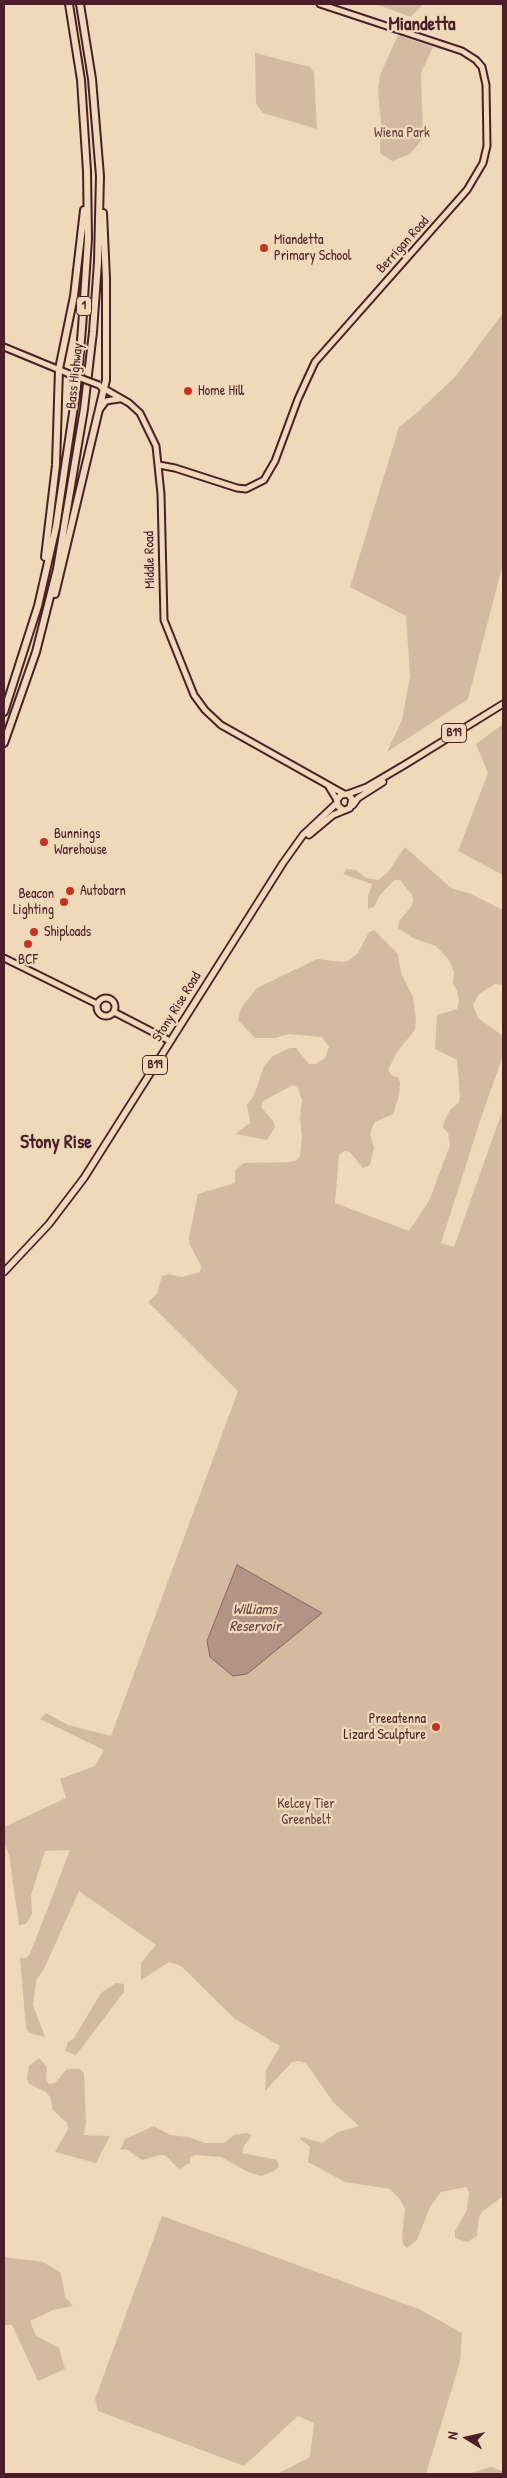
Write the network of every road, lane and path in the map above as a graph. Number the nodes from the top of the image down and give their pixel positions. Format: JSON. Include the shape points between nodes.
{"nodes":[{"id":1,"x":69,"y":4,"type":"edge"},
{"id":2,"x":80,"y":4,"type":"edge"},
{"id":3,"x":320,"y":4,"type":"edge"},
{"id":4,"x":87,"y":171,"type":"junction"},
{"id":5,"x":100,"y":176,"type":"junction"},
{"id":6,"x":4,"y":347,"type":"edge"},
{"id":7,"x":62,"y":355,"type":"junction"},
{"id":8,"x":47,"y":365,"type":"junction"},
{"id":9,"x":59,"y":369,"type":"junction"},
{"id":10,"x":105,"y":389,"type":"junction"},
{"id":11,"x":122,"y":399,"type":"junction"},
{"id":12,"x":99,"y":409,"type":"junction"},
{"id":13,"x":159,"y":465,"type":"junction"},
{"id":14,"x":38,"y":606,"type":"junction"},
{"id":15,"x":36,"y":652,"type":"junction"},
{"id":16,"x":503,"y":704,"type":"edge"},
{"id":17,"x":4,"y":712,"type":"edge"},
{"id":18,"x":4,"y":742,"type":"edge"},
{"id":19,"x":406,"y":764,"type":"junction"},
{"id":20,"x":327,"y":785,"type":"junction"},
{"id":21,"x":346,"y":794,"type":"junction"},
{"id":22,"x":337,"y":801,"type":"junction"},
{"id":23,"x":352,"y":806,"type":"junction"},
{"id":24,"x":343,"y":810,"type":"junction"},
{"id":25,"x":294,"y":847,"type":"junction"},
{"id":26,"x":4,"y":958,"type":"edge"},
{"id":27,"x":98,"y":1004,"type":"junction"},
{"id":28,"x":114,"y":1012,"type":"junction"},
{"id":29,"x":170,"y":1041,"type":"junction"},
{"id":30,"x":4,"y":1272,"type":"edge"}],
"edges":[{"from":1,"to":4,"type":"highway","name":"Bass Highway","number":"1","via":[[81,80]]},
{"from":2,"to":5,"type":"highway","name":"Bass Highway","number":"1","via":[[93,87]]},
{"from":3,"to":13,"type":"street","name":"Berrigan Road","via":[[462,51],[476,60],[482,68],[486,85],[487,146],[483,163],[467,190],[315,362],[272,468],[264,480],[246,489],[236,488]]},
{"from":4,"to":7,"type":"highway","via":[[81,247]]},
{"from":4,"to":14,"type":"highway","name":"Bass Highway","number":"1","via":[[88,239],[77,386],[56,527]]},
{"from":5,"to":10,"type":"highway","via":[[106,279]]},
{"from":5,"to":15,"type":"highway","name":"Bass Highway","number":"1","via":[[98,262],[84,409],[58,569]]},
{"from":6,"to":8,"type":"street","name":"Middle Road"},
{"from":7,"to":8,"type":"street"},
{"from":7,"to":9,"type":"highway"},
{"from":8,"to":9,"type":"street","name":"Middle Road"},
{"from":9,"to":10,"type":"street","name":"Middle Road","bridge":true},
{"from":9,"to":14,"type":"highway","via":[[56,465]]},
{"from":10,"to":11,"type":"street","name":"Middle Road"},
{"from":10,"to":12,"type":"highway"},
{"from":11,"to":12,"type":"street","via":[[106,401]]},
{"from":11,"to":13,"type":"street","name":"Middle Road","via":[[146,422],[156,446]]},
{"from":12,"to":15,"type":"highway","via":[[58,584]]},
{"from":13,"to":20,"type":"street","name":"Middle Road","via":[[164,620],[194,695],[221,725]]},
{"from":14,"to":17,"type":"highway","name":"Bass Highway","number":"1"},
{"from":15,"to":18,"type":"highway","name":"Bass Highway","number":"1"},
{"from":16,"to":19,"type":"main road","number":"B19"},
{"from":19,"to":21,"type":"main road","number":"B19","via":[[367,787]]},
{"from":19,"to":23,"type":"main road","number":"B19","via":[[358,798]]},
{"from":20,"to":21,"type":"street","name":"Middle Road"},
{"from":20,"to":22,"type":"street","name":"Middle Road"},
{"from":21,"to":22,"type":"main road","number":"B19"},
{"from":21,"to":23,"type":"main road","via":[[352,799]]},
{"from":22,"to":24,"type":"main road"},
{"from":22,"to":25,"type":"main road","name":"Stony Rise Road","number":"B19"},
{"from":23,"to":24,"type":"main road","number":"B19"},
{"from":24,"to":25,"type":"main road","name":"Stony Rise Road","number":"B19"},
{"from":25,"to":29,"type":"main road","name":"Stony Rise Road","number":"B19"},
{"from":26,"to":27,"type":"street"},
{"from":27,"to":28,"type":"street","via":[[97,1010],[101,1015],[110,1016]]},
{"from":27,"to":28,"type":"street","via":[[101,999],[110,999],[116,1006]]},
{"from":28,"to":29,"type":"street"},
{"from":29,"to":30,"type":"main road","name":"Stony Rise Road","number":"B19","via":[[84,1178],[49,1224]]}]}
